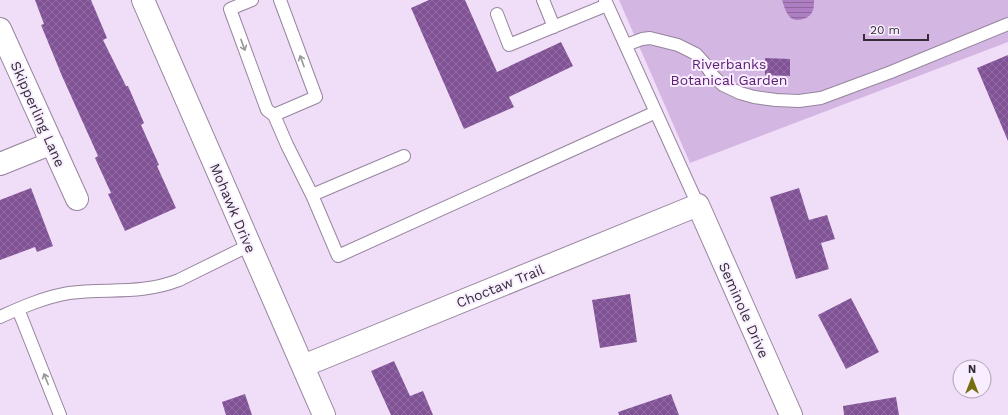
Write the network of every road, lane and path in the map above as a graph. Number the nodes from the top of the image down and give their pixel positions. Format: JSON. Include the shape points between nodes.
{"nodes":[{"id":1,"x":144,"y":0,"type":"edge"},
{"id":2,"x":252,"y":0,"type":"edge"},
{"id":3,"x":280,"y":0,"type":"edge"},
{"id":4,"x":543,"y":0,"type":"edge"},
{"id":5,"x":606,"y":2,"type":"edge"},
{"id":6,"x":497,"y":14,"type":"dead end"},
{"id":7,"x":1008,"y":24,"type":"edge"},
{"id":8,"x":554,"y":27,"type":"junction"},
{"id":9,"x":0,"y":29,"type":"edge"},
{"id":10,"x":626,"y":45,"type":"junction"},
{"id":11,"x":656,"y":112,"type":"junction"},
{"id":12,"x":271,"y":113,"type":"junction"},
{"id":13,"x":52,"y":143,"type":"junction"},
{"id":14,"x":404,"y":156,"type":"dead end"},
{"id":15,"x":0,"y":164,"type":"edge"},
{"id":16,"x":312,"y":195,"type":"junction"},
{"id":17,"x":77,"y":199,"type":"dead end"},
{"id":18,"x":698,"y":205,"type":"junction"},
{"id":19,"x":250,"y":245,"type":"junction"},
{"id":20,"x":18,"y":309,"type":"junction"},
{"id":21,"x":0,"y":317,"type":"edge"},
{"id":22,"x":303,"y":366,"type":"junction"},
{"id":23,"x":60,"y":415,"type":"edge"},
{"id":24,"x":324,"y":415,"type":"edge"},
{"id":25,"x":790,"y":415,"type":"edge"}],
"edges":[{"from":1,"to":19,"type":"street","name":"Mohawk Drive"},
{"from":2,"to":12,"type":"lane","one_way":true,"via":[[230,8]]},
{"from":12,"to":3,"type":"lane","one_way":true,"via":[[316,97]]},
{"from":4,"to":8,"type":"lane"},
{"from":5,"to":8,"type":"lane"},
{"from":5,"to":10,"type":"lane"},
{"from":6,"to":8,"type":"lane","via":[[509,45]]},
{"from":7,"to":10,"type":"lane","via":[[834,93],[799,101],[776,100],[740,93],[723,85],[696,54],[678,45],[650,38]]},
{"from":9,"to":13,"type":"street","name":"Skipperling Lane"},
{"from":10,"to":11,"type":"lane"},
{"from":11,"to":16,"type":"lane","via":[[338,256]]},
{"from":11,"to":18,"type":"lane"},
{"from":12,"to":16,"type":"lane"},
{"from":13,"to":15,"type":"street"},
{"from":13,"to":17,"type":"street","name":"Skipperling Lane"},
{"from":14,"to":16,"type":"lane"},
{"from":18,"to":22,"type":"street","name":"Choctaw Trail"},
{"from":18,"to":25,"type":"street","name":"Seminole Drive"},
{"from":19,"to":20,"type":"lane","via":[[166,285],[151,289],[69,293]]},
{"from":19,"to":22,"type":"street","name":"Mohawk Drive"},
{"from":20,"to":21,"type":"lane"},
{"from":23,"to":20,"type":"lane","one_way":true},
{"from":22,"to":24,"type":"street","name":"Mohawk Drive"}]}
